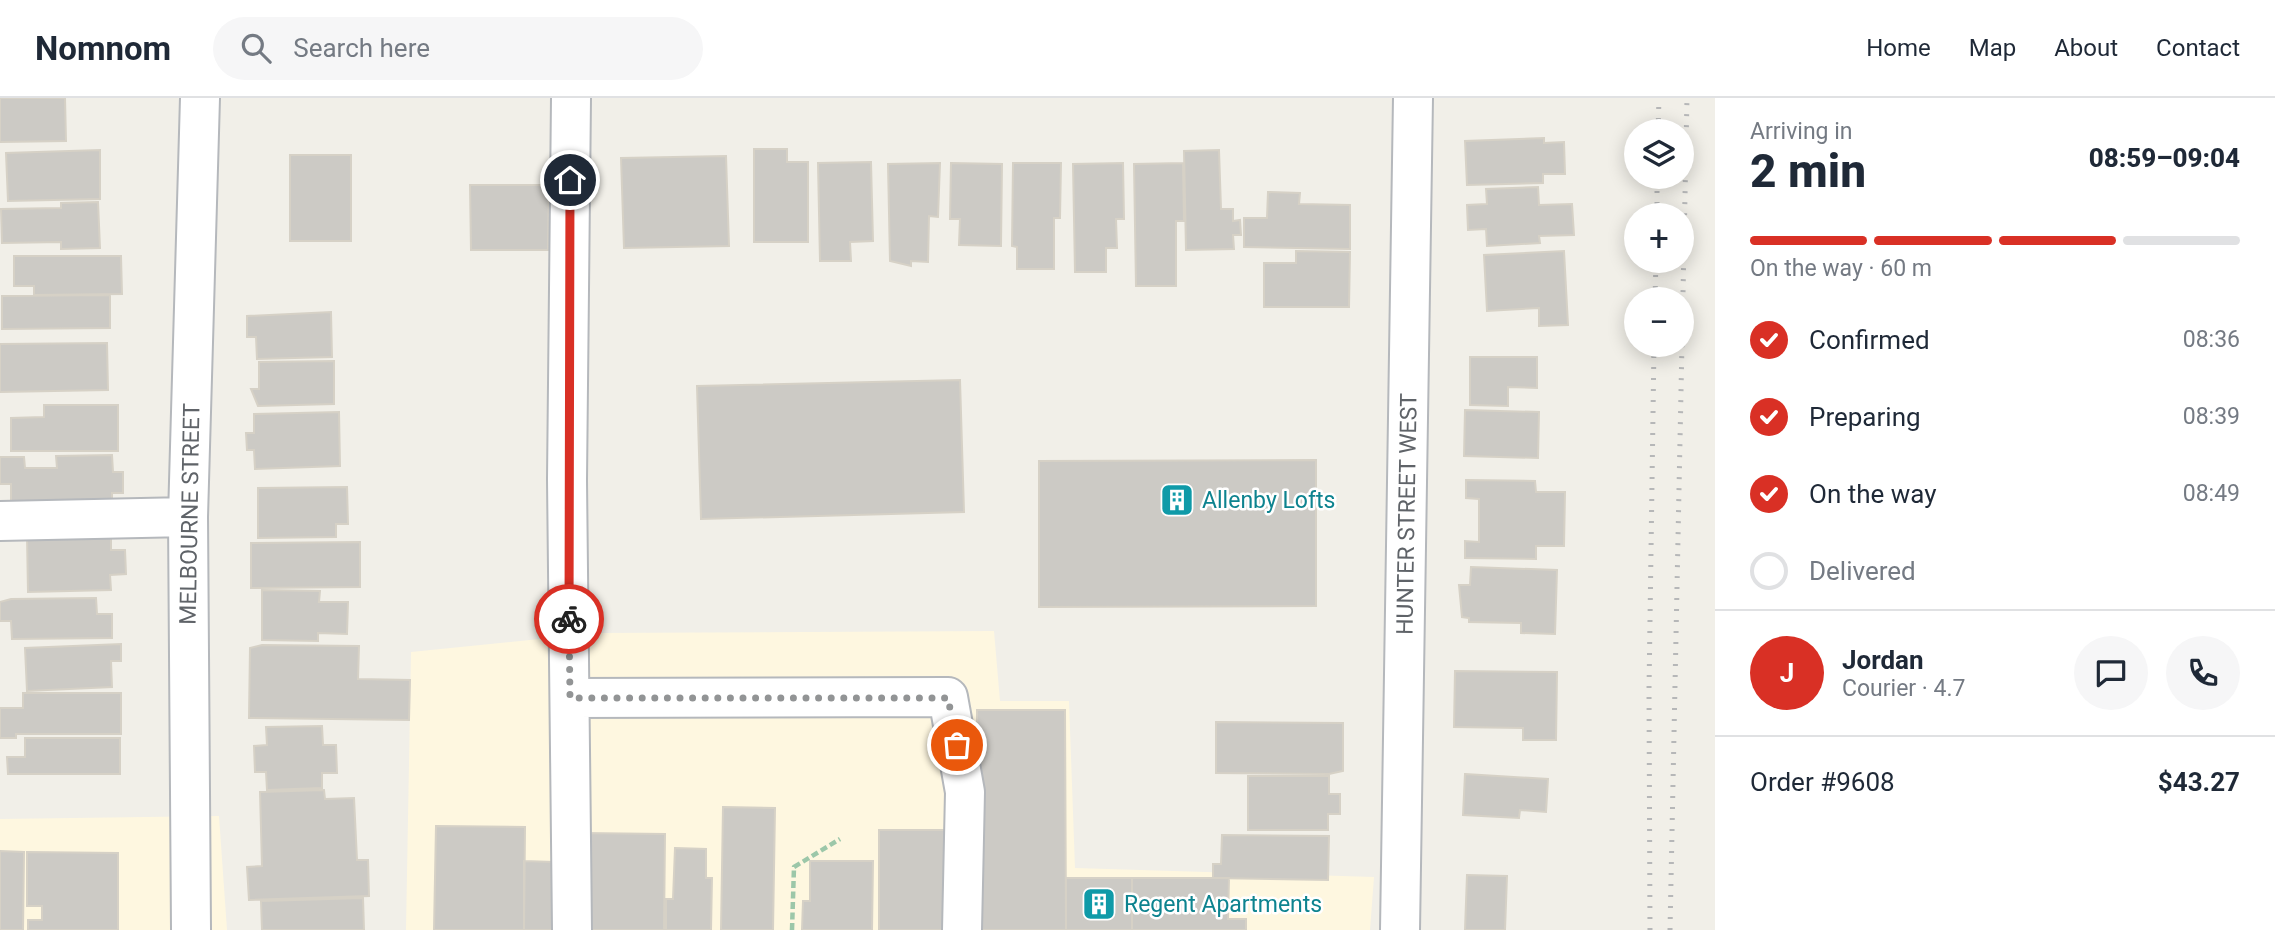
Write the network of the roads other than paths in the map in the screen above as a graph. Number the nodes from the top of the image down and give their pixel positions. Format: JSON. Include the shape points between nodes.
{"nodes":[{"id":1,"x":200,"y":98,"type":"edge"},
{"id":2,"x":571,"y":98,"type":"edge"},
{"id":3,"x":1413,"y":98,"type":"edge"},
{"id":4,"x":188,"y":517,"type":"junction"},
{"id":5,"x":0,"y":521,"type":"edge"},
{"id":6,"x":570,"y":698,"type":"junction"},
{"id":7,"x":191,"y":930,"type":"edge"},
{"id":8,"x":572,"y":930,"type":"edge"},
{"id":9,"x":962,"y":930,"type":"edge"},
{"id":10,"x":1400,"y":930,"type":"edge"}],
"edges":[{"from":1,"to":4,"type":"street","name":"MELBOURNE STREET"},
{"from":2,"to":6,"type":"street"},
{"from":3,"to":10,"type":"street","name":"HUNTER STREET WEST"},
{"from":4,"to":5,"type":"street"},
{"from":4,"to":7,"type":"street","name":"MELBOURNE STREET"},
{"from":6,"to":8,"type":"street"},
{"from":6,"to":9,"type":"street","via":[[948,698],[965,792]]}]}
